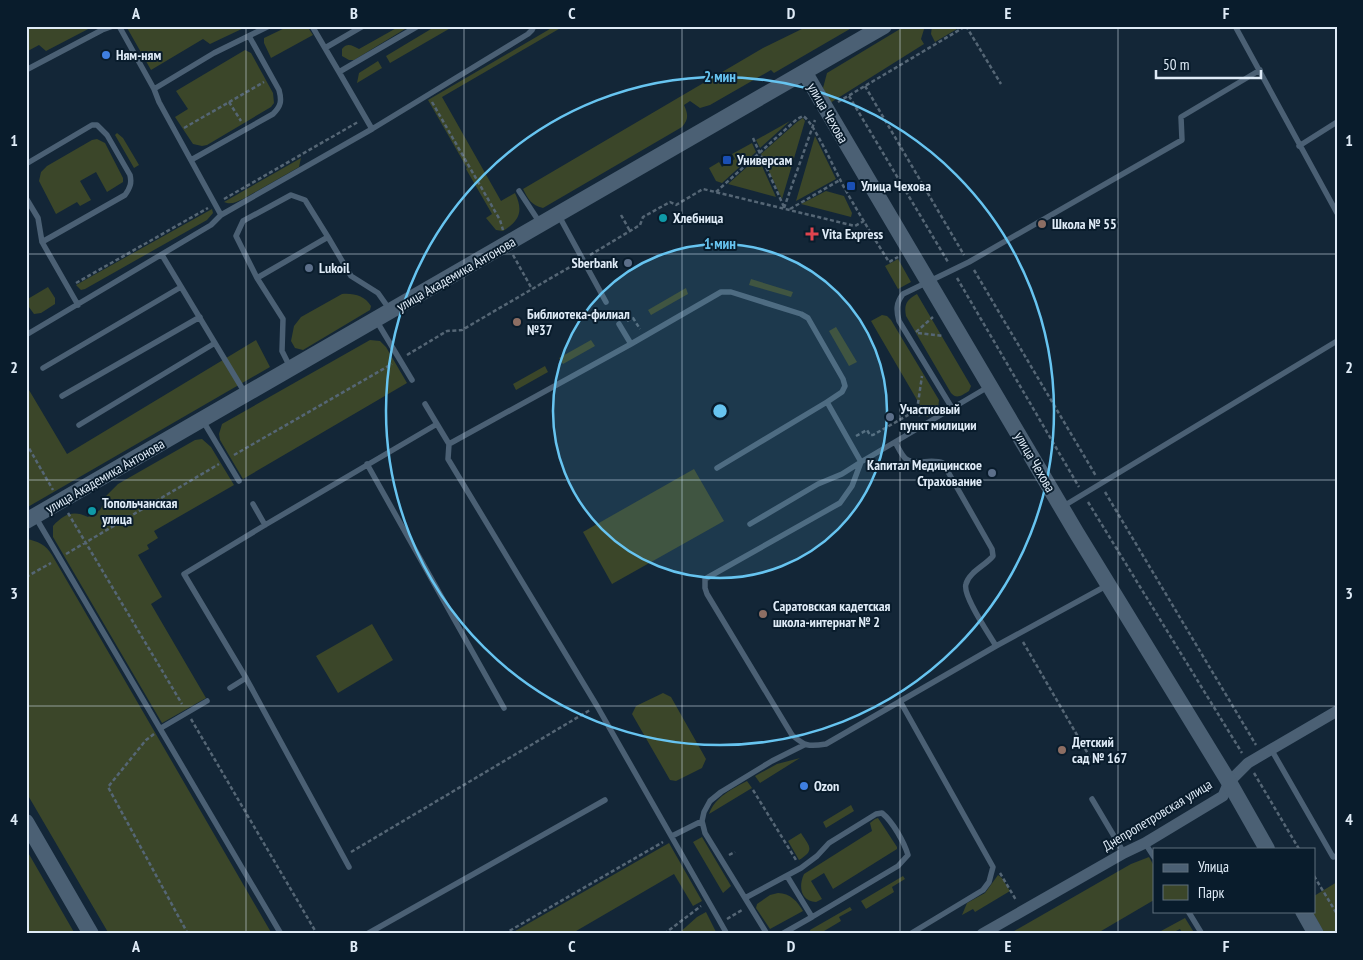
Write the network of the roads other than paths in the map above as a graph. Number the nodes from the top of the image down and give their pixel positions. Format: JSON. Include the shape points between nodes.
{"nodes":[{"id":1,"x":113,"y":26,"type":"edge"},
{"id":2,"x":118,"y":26,"type":"edge"},
{"id":3,"x":269,"y":26,"type":"edge"},
{"id":4,"x":312,"y":26,"type":"edge"},
{"id":5,"x":363,"y":26,"type":"edge"},
{"id":6,"x":418,"y":26,"type":"edge"},
{"id":7,"x":534,"y":26,"type":"edge"},
{"id":8,"x":884,"y":26,"type":"edge"},
{"id":9,"x":1235,"y":26,"type":"edge"},
{"id":10,"x":249,"y":36,"type":"junction"},
{"id":11,"x":325,"y":48,"type":"junction"},
{"id":12,"x":26,"y":70,"type":"edge"},
{"id":13,"x":1260,"y":70,"type":"junction"},
{"id":14,"x":339,"y":72,"type":"junction"},
{"id":15,"x":805,"y":73,"type":"junction"},
{"id":16,"x":154,"y":89,"type":"junction"},
{"id":17,"x":1337,"y":122,"type":"edge"},
{"id":18,"x":372,"y":129,"type":"junction"},
{"id":19,"x":1299,"y":146,"type":"junction"},
{"id":20,"x":192,"y":160,"type":"junction"},
{"id":21,"x":26,"y":164,"type":"edge"},
{"id":22,"x":519,"y":191,"type":"dead end"},
{"id":23,"x":26,"y":198,"type":"edge"},
{"id":24,"x":1337,"y":213,"type":"edge"},
{"id":25,"x":221,"y":215,"type":"junction"},
{"id":26,"x":558,"y":215,"type":"junction"},
{"id":27,"x":541,"y":225,"type":"junction"},
{"id":28,"x":328,"y":237,"type":"junction"},
{"id":29,"x":42,"y":242,"type":"junction"},
{"id":30,"x":162,"y":254,"type":"junction"},
{"id":31,"x":257,"y":278,"type":"junction"},
{"id":32,"x":929,"y":282,"type":"junction"},
{"id":33,"x":181,"y":287,"type":"junction"},
{"id":34,"x":606,"y":302,"type":"dead end"},
{"id":35,"x":78,"y":305,"type":"junction"},
{"id":36,"x":391,"y":312,"type":"junction"},
{"id":37,"x":200,"y":317,"type":"junction"},
{"id":38,"x":376,"y":320,"type":"junction"},
{"id":39,"x":619,"y":325,"type":"road end"},
{"id":40,"x":26,"y":335,"type":"edge"},
{"id":41,"x":1337,"y":341,"type":"edge"},
{"id":42,"x":215,"y":343,"type":"junction"},
{"id":43,"x":631,"y":344,"type":"junction"},
{"id":44,"x":43,"y":368,"type":"dead end"},
{"id":45,"x":291,"y":369,"type":"junction"},
{"id":46,"x":412,"y":380,"type":"dead end"},
{"id":47,"x":990,"y":386,"type":"junction"},
{"id":48,"x":246,"y":395,"type":"junction"},
{"id":49,"x":62,"y":396,"type":"dead end"},
{"id":50,"x":828,"y":402,"type":"junction"},
{"id":51,"x":425,"y":404,"type":"dead end"},
{"id":52,"x":952,"y":408,"type":"junction"},
{"id":53,"x":202,"y":420,"type":"junction"},
{"id":54,"x":437,"y":424,"type":"junction"},
{"id":55,"x":80,"y":425,"type":"dead end"},
{"id":56,"x":895,"y":442,"type":"junction"},
{"id":57,"x":448,"y":444,"type":"junction"},
{"id":58,"x":861,"y":462,"type":"junction"},
{"id":59,"x":367,"y":464,"type":"junction"},
{"id":60,"x":717,"y":468,"type":"dead end"},
{"id":61,"x":239,"y":481,"type":"dead end"},
{"id":62,"x":253,"y":504,"type":"dead end"},
{"id":63,"x":1062,"y":507,"type":"junction"},
{"id":64,"x":31,"y":518,"type":"edge"},
{"id":65,"x":265,"y":524,"type":"junction"},
{"id":66,"x":750,"y":524,"type":"dead end"},
{"id":67,"x":1108,"y":585,"type":"junction"},
{"id":68,"x":996,"y":646,"type":"junction"},
{"id":69,"x":246,"y":678,"type":"junction"},
{"id":70,"x":230,"y":688,"type":"dead end"},
{"id":71,"x":207,"y":701,"type":"dead end"},
{"id":72,"x":900,"y":701,"type":"junction"},
{"id":73,"x":504,"y":708,"type":"dead end"},
{"id":74,"x":1337,"y":711,"type":"edge"},
{"id":75,"x":161,"y":728,"type":"junction"},
{"id":76,"x":804,"y":745,"type":"junction"},
{"id":77,"x":1267,"y":752,"type":"junction"},
{"id":78,"x":1229,"y":782,"type":"junction"},
{"id":79,"x":1092,"y":799,"type":"dead end"},
{"id":80,"x":605,"y":800,"type":"dead end"},
{"id":81,"x":702,"y":821,"type":"junction"},
{"id":82,"x":26,"y":822,"type":"edge"},
{"id":83,"x":672,"y":836,"type":"junction"},
{"id":84,"x":1145,"y":843,"type":"junction"},
{"id":85,"x":1266,"y":848,"type":"edge"},
{"id":86,"x":1124,"y":852,"type":"junction"},
{"id":87,"x":1153,"y":855,"type":"edge"},
{"id":88,"x":1337,"y":856,"type":"edge"},
{"id":89,"x":349,"y":868,"type":"dead end"},
{"id":90,"x":787,"y":876,"type":"junction"},
{"id":91,"x":745,"y":898,"type":"junction"},
{"id":92,"x":1189,"y":912,"type":"edge"},
{"id":93,"x":1304,"y":912,"type":"edge"},
{"id":94,"x":812,"y":917,"type":"junction"},
{"id":95,"x":91,"y":934,"type":"edge"},
{"id":96,"x":281,"y":934,"type":"edge"},
{"id":97,"x":367,"y":934,"type":"edge"},
{"id":98,"x":727,"y":934,"type":"edge"},
{"id":99,"x":767,"y":934,"type":"edge"},
{"id":100,"x":782,"y":934,"type":"edge"},
{"id":101,"x":910,"y":934,"type":"edge"},
{"id":102,"x":982,"y":934,"type":"edge"},
{"id":103,"x":1202,"y":934,"type":"edge"},
{"id":104,"x":1316,"y":934,"type":"edge"}],
"edges":[{"from":1,"to":12,"type":"lane"},
{"from":2,"to":16,"type":"lane"},
{"from":3,"to":10,"type":"lane"},
{"from":4,"to":11,"type":"lane"},
{"from":5,"to":11,"type":"lane"},
{"from":6,"to":14,"type":"lane"},
{"from":7,"to":18,"type":"lane","via":[[528,34]]},
{"from":8,"to":15,"type":"main road","name":"улица Академика Антонова"},
{"from":9,"to":13,"type":"lane"},
{"from":10,"to":16,"type":"lane"},
{"from":10,"to":20,"type":"lane","via":[[282,100],[279,108]]},
{"from":11,"to":14,"type":"lane"},
{"from":13,"to":19,"type":"lane"},
{"from":13,"to":32,"type":"lane","via":[[1181,117],[1182,140]]},
{"from":14,"to":18,"type":"lane"},
{"from":15,"to":26,"type":"main road","name":"улица Академика Антонова"},
{"from":15,"to":32,"type":"main road","name":"улица Чехова"},
{"from":16,"to":20,"type":"lane"},
{"from":17,"to":19,"type":"lane"},
{"from":18,"to":25,"type":"lane"},
{"from":19,"to":24,"type":"lane"},
{"from":20,"to":25,"type":"lane"},
{"from":21,"to":29,"type":"lane","via":[[97,125],[107,135],[132,182],[125,195]]},
{"from":22,"to":27,"type":"lane"},
{"from":23,"to":29,"type":"lane","via":[[38,218]]},
{"from":25,"to":30,"type":"lane","via":[[211,225]]},
{"from":26,"to":27,"type":"main road","name":"улица Академика Антонова"},
{"from":26,"to":34,"type":"lane"},
{"from":27,"to":36,"type":"main road","name":"улица Академика Антонова"},
{"from":28,"to":31,"type":"lane"},
{"from":28,"to":31,"type":"lane","via":[[304,200],[291,195],[243,221],[236,236]]},
{"from":28,"to":36,"type":"lane","via":[[350,276],[378,293]]},
{"from":29,"to":35,"type":"lane"},
{"from":30,"to":33,"type":"lane"},
{"from":30,"to":35,"type":"lane"},
{"from":31,"to":45,"type":"lane","via":[[283,319],[282,351]]},
{"from":32,"to":47,"type":"main road","name":"улица Чехова"},
{"from":32,"to":52,"type":"lane","via":[[903,294],[896,312]]},
{"from":33,"to":37,"type":"lane"},
{"from":33,"to":44,"type":"lane"},
{"from":35,"to":40,"type":"lane"},
{"from":36,"to":38,"type":"main road","name":"улица Академика Антонова"},
{"from":37,"to":42,"type":"lane"},
{"from":37,"to":49,"type":"lane"},
{"from":38,"to":45,"type":"main road","name":"улица Академика Антонова"},
{"from":38,"to":46,"type":"lane"},
{"from":39,"to":43,"type":"lane"},
{"from":41,"to":63,"type":"lane"},
{"from":42,"to":48,"type":"lane"},
{"from":42,"to":55,"type":"lane"},
{"from":43,"to":50,"type":"lane","via":[[722,292],[731,292],[808,318],[845,386]]},
{"from":43,"to":57,"type":"lane"},
{"from":45,"to":48,"type":"main road","name":"улица Академика Антонова"},
{"from":47,"to":52,"type":"lane"},
{"from":47,"to":63,"type":"main road","name":"улица Чехова"},
{"from":48,"to":53,"type":"main road","name":"улица Академика Антонова"},
{"from":50,"to":58,"type":"lane"},
{"from":50,"to":60,"type":"lane"},
{"from":51,"to":54,"type":"lane"},
{"from":52,"to":56,"type":"lane"},
{"from":53,"to":61,"type":"lane"},
{"from":53,"to":64,"type":"main road","name":"улица Академика Антонова"},
{"from":54,"to":57,"type":"lane"},
{"from":54,"to":59,"type":"lane"},
{"from":56,"to":58,"type":"lane"},
{"from":56,"to":68,"type":"lane","via":[[906,459],[914,463],[936,460],[943,463],[992,549],[993,556],[966,583],[966,594]]},
{"from":57,"to":83,"type":"lane","via":[[448,459]]},
{"from":58,"to":66,"type":"lane"},
{"from":58,"to":76,"type":"lane","via":[[852,486],[840,503],[705,579],[707,594],[792,735]]},
{"from":59,"to":65,"type":"lane"},
{"from":59,"to":73,"type":"lane"},
{"from":62,"to":65,"type":"lane"},
{"from":63,"to":67,"type":"main road","name":"улица Чехова"},
{"from":64,"to":75,"type":"lane","via":[[60,557]]},
{"from":65,"to":69,"type":"lane","via":[[184,574]]},
{"from":67,"to":68,"type":"lane"},
{"from":67,"to":78,"type":"main road","name":"улица Чехова"},
{"from":68,"to":72,"type":"lane"},
{"from":69,"to":70,"type":"lane"},
{"from":69,"to":89,"type":"lane"},
{"from":71,"to":75,"type":"lane"},
{"from":72,"to":76,"type":"lane","via":[[826,744]]},
{"from":72,"to":101,"type":"lane","via":[[993,867],[983,890]]},
{"from":74,"to":77,"type":"street","name":"Днепропетровская улица"},
{"from":75,"to":96,"type":"lane"},
{"from":76,"to":81,"type":"lane","via":[[721,792],[710,801]]},
{"from":77,"to":78,"type":"street","name":"Днепропетровская улица","via":[[1248,762]]},
{"from":77,"to":88,"type":"lane","via":[[1333,858]]},
{"from":78,"to":84,"type":"street","name":"Днепропетровская улица","via":[[1223,796]]},
{"from":78,"to":85,"type":"main road","name":"улица Чехова"},
{"from":79,"to":86,"type":"lane"},
{"from":80,"to":97,"type":"lane"},
{"from":81,"to":83,"type":"lane"},
{"from":81,"to":91,"type":"lane"},
{"from":82,"to":95,"type":"main road"},
{"from":83,"to":98,"type":"lane"},
{"from":84,"to":86,"type":"street","name":"Днепропетровская улица"},
{"from":84,"to":87,"type":"lane"},
{"from":86,"to":102,"type":"street","name":"Днепропетровская улица"},
{"from":90,"to":91,"type":"lane"},
{"from":90,"to":94,"type":"lane"},
{"from":90,"to":94,"type":"lane","via":[[817,856],[829,843],[876,814],[882,813],[887,817],[908,856],[898,866]]},
{"from":91,"to":99,"type":"lane"},
{"from":92,"to":103,"type":"lane"},
{"from":93,"to":104,"type":"main road"},
{"from":94,"to":100,"type":"lane"}]}
